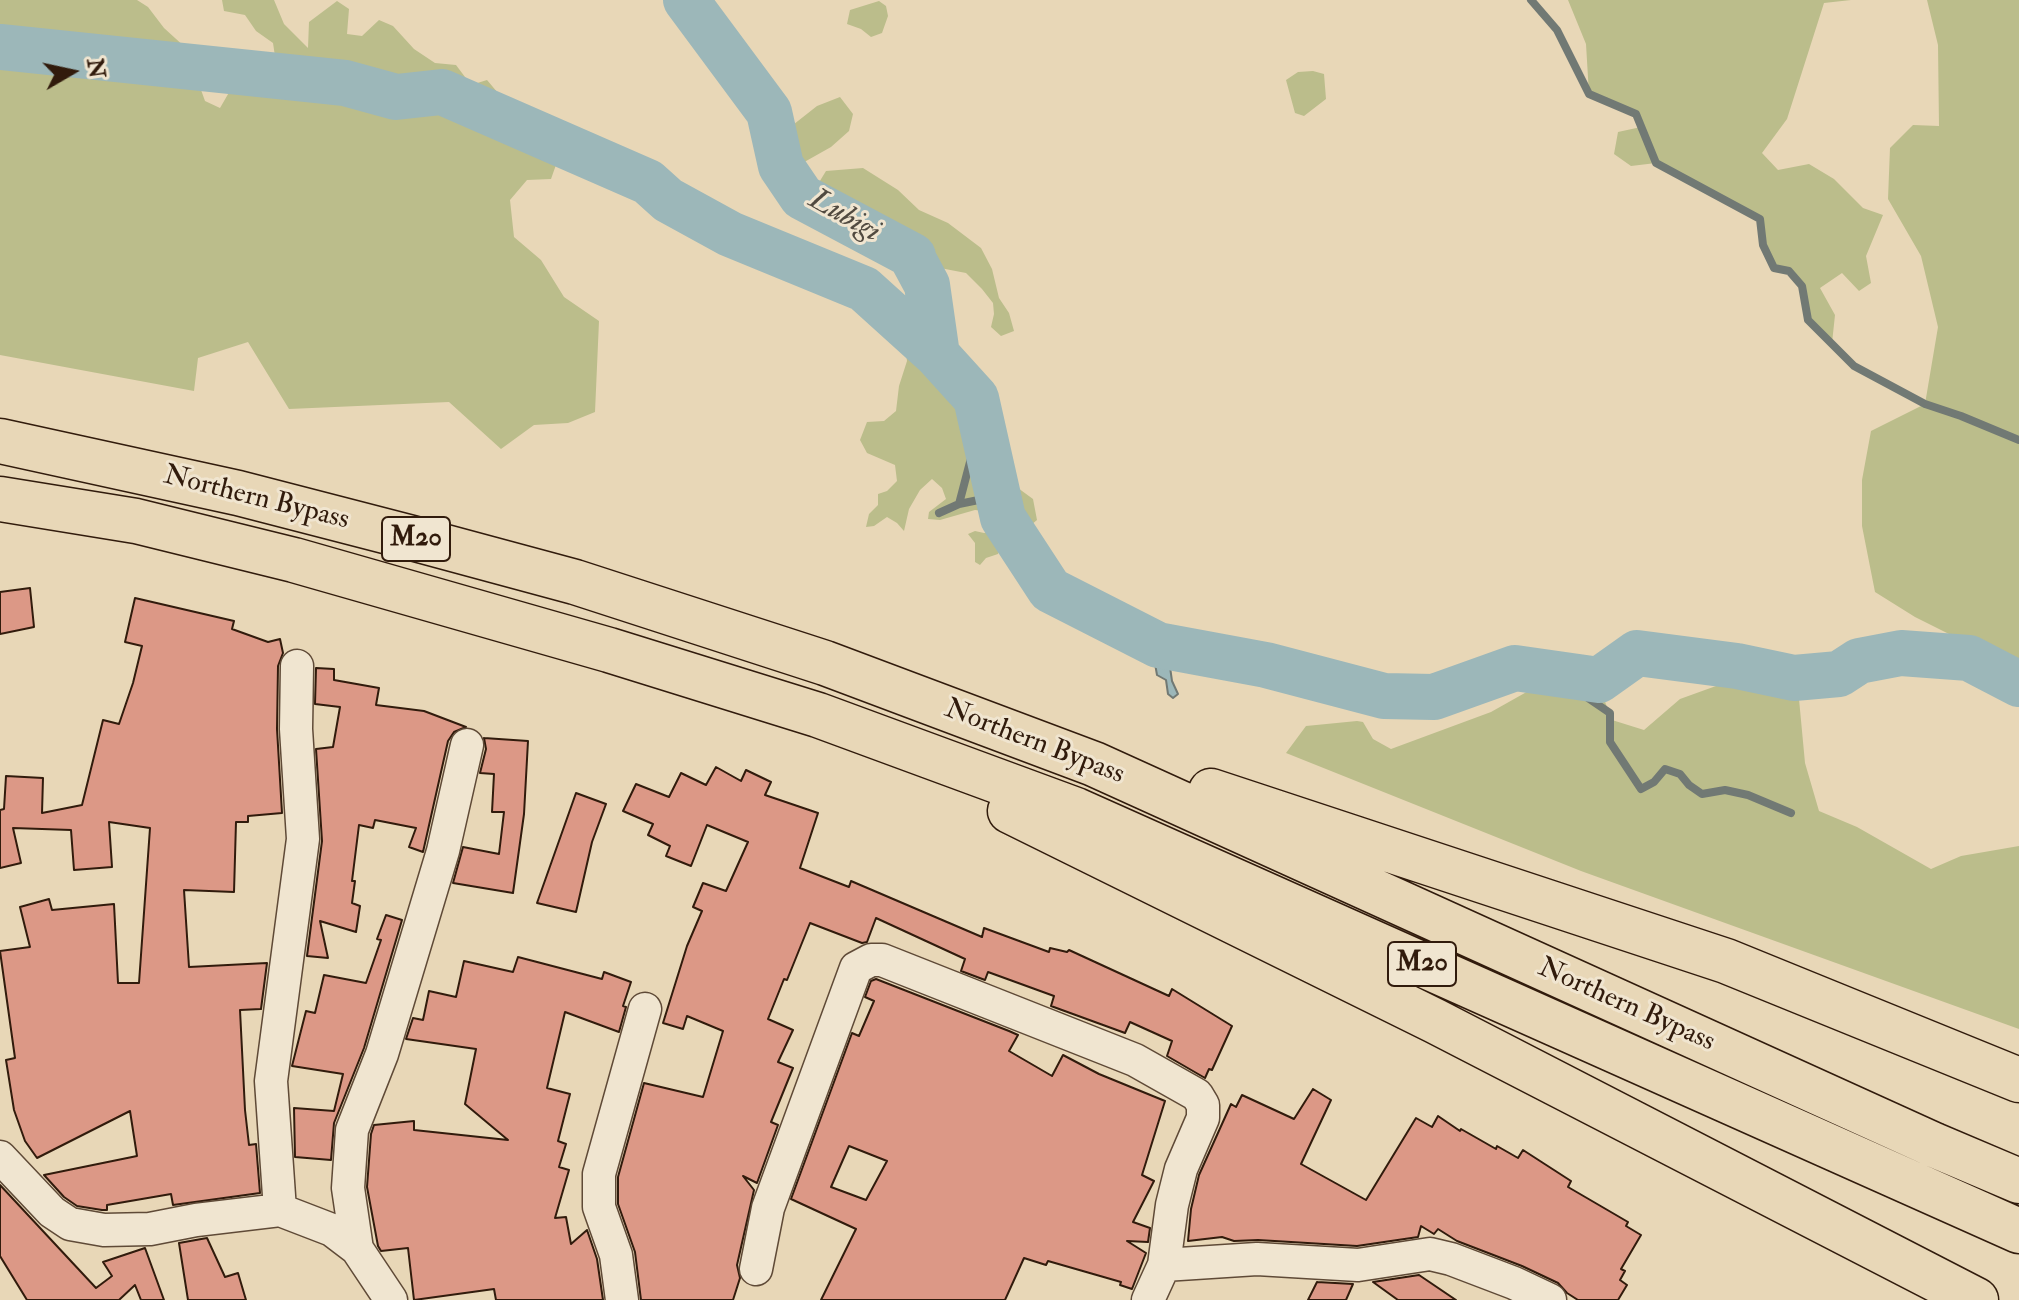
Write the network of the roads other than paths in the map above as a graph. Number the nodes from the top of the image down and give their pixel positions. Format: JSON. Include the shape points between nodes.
{"nodes":[{"id":1,"x":0,"y":441,"type":"edge"},
{"id":2,"x":0,"y":499,"type":"edge"},
{"id":3,"x":825,"y":663,"type":"junction"},
{"id":4,"x":297,"y":666,"type":"dead end"},
{"id":5,"x":818,"y":715,"type":"junction"},
{"id":6,"x":467,"y":745,"type":"dead end"},
{"id":7,"x":645,"y":1009,"type":"dead end"},
{"id":8,"x":2019,"y":1080,"type":"edge"},
{"id":9,"x":0,"y":1157,"type":"edge"},
{"id":10,"x":2019,"y":1181,"type":"edge"},
{"id":11,"x":280,"y":1210,"type":"junction"},
{"id":12,"x":2019,"y":1231,"type":"edge"},
{"id":13,"x":357,"y":1249,"type":"junction"},
{"id":14,"x":1164,"y":1265,"type":"junction"},
{"id":15,"x":756,"y":1269,"type":"dead end"},
{"id":16,"x":391,"y":1300,"type":"edge"},
{"id":17,"x":622,"y":1300,"type":"edge"},
{"id":18,"x":1148,"y":1300,"type":"edge"},
{"id":19,"x":1550,"y":1300,"type":"edge"},
{"id":20,"x":1976,"y":1300,"type":"edge"}],
"edges":[{"from":1,"to":3,"type":"highway","name":"Northern Bypass","number":"M20","via":[[412,538],[575,582]]},
{"from":2,"to":5,"type":"highway","name":"Northern Bypass","number":"M20","via":[[136,521],[294,560]]},
{"from":3,"to":8,"type":"highway","via":[[1726,961]]},
{"from":3,"to":10,"type":"highway","name":"Northern Bypass","number":"M20","via":[[1094,764]]},
{"from":4,"to":11,"type":"street","via":[[303,839],[271,1081]]},
{"from":5,"to":12,"type":"highway","name":"Northern Bypass","number":"M20","via":[[1076,810]]},
{"from":5,"to":20,"type":"highway","via":[[1435,1021]]},
{"from":6,"to":13,"type":"street","via":[[443,851],[350,1141],[348,1188]]},
{"from":7,"to":17,"type":"street","via":[[599,1174],[599,1207],[616,1255]]},
{"from":9,"to":11,"type":"street","via":[[70,1224],[150,1229]]},
{"from":11,"to":13,"type":"street","via":[[332,1230]]},
{"from":13,"to":16,"type":"street"},
{"from":14,"to":15,"type":"street","via":[[1181,1169],[1203,1118],[1197,1095],[1135,1060],[871,960],[856,968],[768,1208]]},
{"from":14,"to":18,"type":"street"},
{"from":14,"to":19,"type":"street","via":[[1257,1259],[1358,1265],[1430,1254]]}]}
